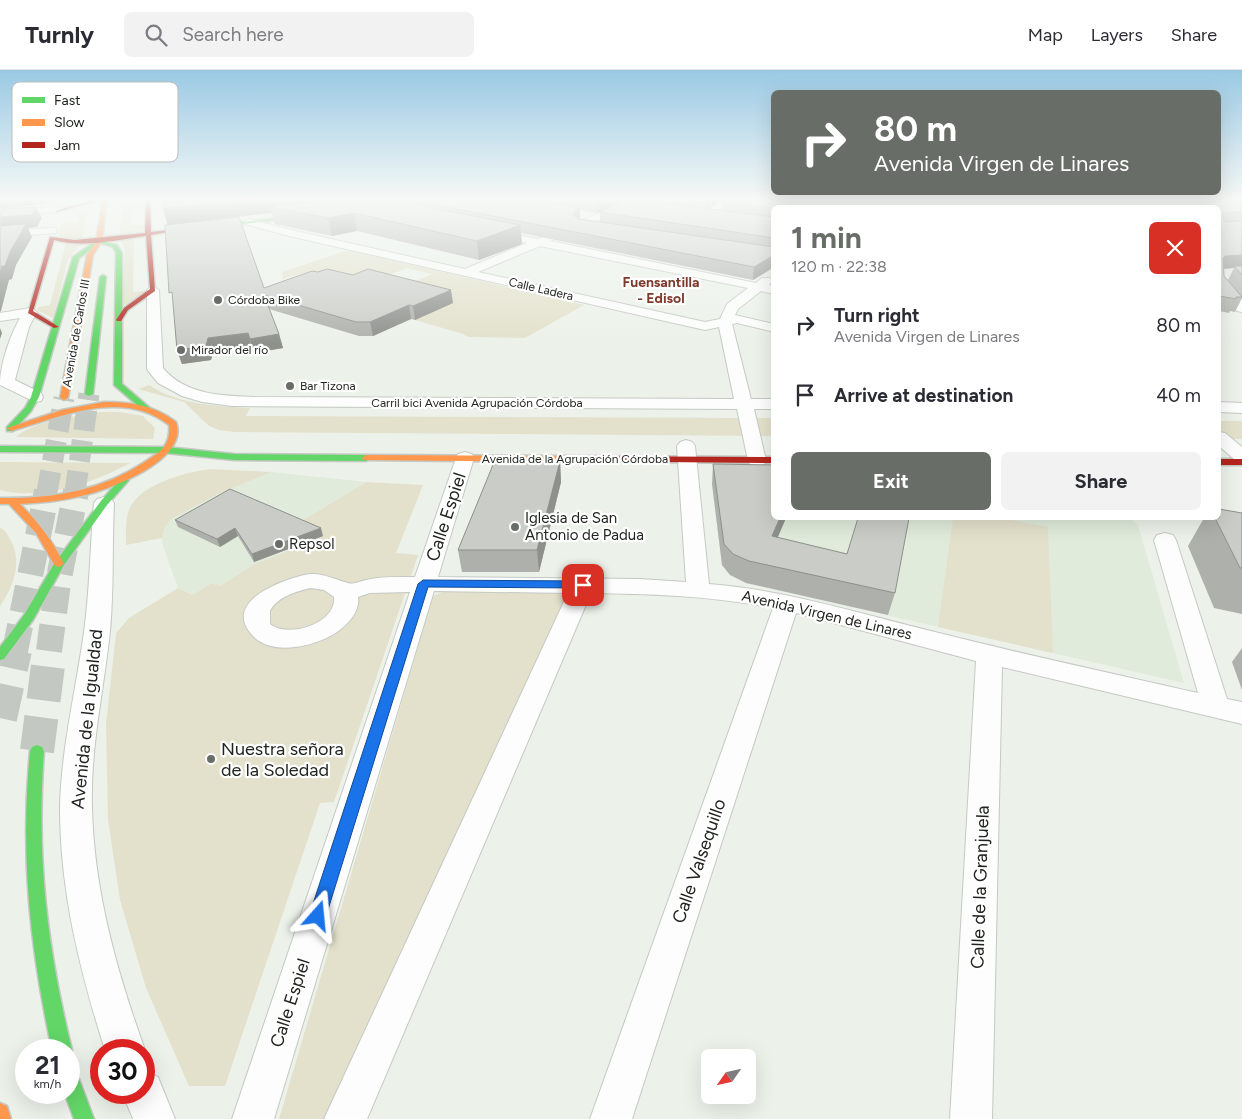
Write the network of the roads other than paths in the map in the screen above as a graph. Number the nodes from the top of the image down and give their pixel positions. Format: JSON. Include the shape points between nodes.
{"nodes":[{"id":1,"x":49,"y":247,"type":"edge"},
{"id":2,"x":90,"y":247,"type":"edge"},
{"id":3,"x":95,"y":247,"type":"edge"},
{"id":4,"x":104,"y":247,"type":"edge"},
{"id":5,"x":116,"y":247,"type":"edge"},
{"id":6,"x":149,"y":247,"type":"edge"},
{"id":7,"x":354,"y":247,"type":"edge"},
{"id":8,"x":528,"y":247,"type":"edge"},
{"id":9,"x":565,"y":247,"type":"edge"},
{"id":10,"x":468,"y":272,"type":"junction"},
{"id":11,"x":1234,"y":274,"type":"edge"},
{"id":12,"x":1221,"y":275,"type":"edge"},
{"id":13,"x":771,"y":278,"type":"edge"},
{"id":14,"x":1221,"y":282,"type":"edge"},
{"id":15,"x":758,"y":286,"type":"junction"},
{"id":16,"x":771,"y":289,"type":"edge"},
{"id":17,"x":153,"y":290,"type":"junction"},
{"id":18,"x":1242,"y":308,"type":"edge"},
{"id":19,"x":30,"y":312,"type":"junction"},
{"id":20,"x":0,"y":317,"type":"edge"},
{"id":21,"x":118,"y":320,"type":"junction"},
{"id":22,"x":725,"y":323,"type":"junction"},
{"id":23,"x":56,"y":327,"type":"junction"},
{"id":24,"x":771,"y":327,"type":"edge"},
{"id":25,"x":90,"y":394,"type":"tunnel mouth"},
{"id":26,"x":35,"y":397,"type":"junction"},
{"id":27,"x":64,"y":398,"type":"tunnel mouth"},
{"id":28,"x":744,"y":404,"type":"junction"},
{"id":29,"x":771,"y":404,"type":"edge"},
{"id":30,"x":1221,"y":407,"type":"edge"},
{"id":31,"x":1242,"y":408,"type":"edge"},
{"id":32,"x":147,"y":409,"type":"junction"},
{"id":33,"x":5,"y":431,"type":"edge"},
{"id":34,"x":224,"y":445,"type":"dead end"},
{"id":35,"x":0,"y":449,"type":"edge"},
{"id":36,"x":687,"y":449,"type":"junction"},
{"id":37,"x":755,"y":449,"type":"junction"},
{"id":38,"x":166,"y":450,"type":"junction"},
{"id":39,"x":1232,"y":450,"type":"edge"},
{"id":40,"x":465,"y":458,"type":"junction"},
{"id":41,"x":771,"y":458,"type":"edge"},
{"id":42,"x":1221,"y":460,"type":"edge"},
{"id":43,"x":127,"y":477,"type":"junction"},
{"id":44,"x":0,"y":501,"type":"edge"},
{"id":45,"x":104,"y":502,"type":"junction"},
{"id":46,"x":13,"y":503,"type":"junction"},
{"id":47,"x":1165,"y":540,"type":"dead end"},
{"id":48,"x":59,"y":564,"type":"junction"},
{"id":49,"x":423,"y":584,"type":"junction"},
{"id":50,"x":583,"y":585,"type":"junction"},
{"id":51,"x":698,"y":590,"type":"junction"},
{"id":52,"x":344,"y":592,"type":"dead end"},
{"id":53,"x":787,"y":603,"type":"junction"},
{"id":54,"x":989,"y":655,"type":"junction"},
{"id":55,"x":0,"y":656,"type":"edge"},
{"id":56,"x":1216,"y":707,"type":"junction"},
{"id":57,"x":1242,"y":713,"type":"edge"},
{"id":58,"x":37,"y":751,"type":"tunnel mouth"},
{"id":59,"x":59,"y":1039,"type":"edge"},
{"id":60,"x":121,"y":1039,"type":"edge"},
{"id":61,"x":79,"y":1104,"type":"edge"},
{"id":62,"x":148,"y":1104,"type":"edge"},
{"id":63,"x":0,"y":1113,"type":"edge"},
{"id":64,"x":1,"y":1119,"type":"edge"},
{"id":65,"x":84,"y":1119,"type":"edge"},
{"id":66,"x":154,"y":1119,"type":"edge"},
{"id":67,"x":253,"y":1119,"type":"edge"},
{"id":68,"x":345,"y":1119,"type":"edge"},
{"id":69,"x":611,"y":1119,"type":"edge"},
{"id":70,"x":971,"y":1119,"type":"edge"}],
"edges":[{"from":1,"to":19,"type":"main road"},
{"from":2,"to":23,"type":"main road","name":"Avenida de Carlos III","via":[[76,257]]},
{"from":3,"to":27,"type":"main road","name":"Avenida de Carlos III","via":[[90,255]]},
{"from":4,"to":25,"type":"main road","name":"Avenida de Carlos III"},
{"from":5,"to":21,"type":"main road","via":[[119,253]]},
{"from":6,"to":17,"type":"main road"},
{"from":7,"to":10,"type":"street","name":"Calle Ladera"},
{"from":8,"to":10,"type":"street"},
{"from":9,"to":15,"type":"street"},
{"from":10,"to":22,"type":"street","name":"Calle Ladera","via":[[705,326]]},
{"from":11,"to":12,"type":"street"},
{"from":13,"to":15,"type":"street"},
{"from":14,"to":18,"type":"street"},
{"from":15,"to":16,"type":"street"},
{"from":15,"to":22,"type":"street","via":[[732,307]]},
{"from":17,"to":21,"type":"main road","via":[[126,309]]},
{"from":17,"to":28,"type":"street","name":"Carril bici Avenida Agrupación Córdoba","via":[[156,369],[162,379],[183,390],[214,399],[260,402]]},
{"from":19,"to":20,"type":"street"},
{"from":19,"to":23,"type":"main road","name":"Avenida de Carlos III"},
{"from":19,"to":26,"type":"street","via":[[22,327],[6,382]]},
{"from":21,"to":32,"type":"main road","via":[[118,385]]},
{"from":22,"to":24,"type":"street","name":"Calle Ladera","via":[[737,319]]},
{"from":22,"to":28,"type":"street"},
{"from":23,"to":26,"type":"main road","name":"Avenida de Carlos III"},
{"from":26,"to":33,"type":"main road","name":"Avenida de Carlos III","via":[[28,410]]},
{"from":28,"to":29,"type":"street","name":"Carril bici Avenida Agrupación Córdoba"},
{"from":28,"to":37,"type":"street"},
{"from":30,"to":31,"type":"street"},
{"from":32,"to":33,"type":"main road","via":[[98,406],[38,418]]},
{"from":32,"to":38,"type":"main road","via":[[164,415],[173,424],[174,436]]},
{"from":34,"to":38,"type":"main road","name":"Avenida de la Agrupación Córdoba"},
{"from":35,"to":38,"type":"main road","name":"Avenida de la Agrupación Córdoba"},
{"from":36,"to":37,"type":"main road","name":"Avenida de la Agrupación Córdoba"},
{"from":36,"to":40,"type":"main road","name":"Avenida de la Agrupación Córdoba"},
{"from":36,"to":51,"type":"street"},
{"from":37,"to":41,"type":"main road","name":"Avenida de la Agrupación Córdoba"},
{"from":38,"to":40,"type":"main road","name":"Avenida de la Agrupación Córdoba","via":[[234,457]]},
{"from":38,"to":43,"type":"main road"},
{"from":39,"to":42,"type":"main road"},
{"from":40,"to":49,"type":"street","name":"Calle Espiel"},
{"from":43,"to":45,"type":"main road"},
{"from":43,"to":46,"type":"main road","via":[[72,495]]},
{"from":44,"to":46,"type":"main road"},
{"from":45,"to":48,"type":"main road"},
{"from":45,"to":60,"type":"street","name":"Avenida de la Igualdad","via":[[97,630],[78,766],[76,806],[83,896],[96,955]]},
{"from":46,"to":48,"type":"main road","via":[[51,545]]},
{"from":47,"to":56,"type":"street"},
{"from":48,"to":55,"type":"main road","via":[[29,617]]},
{"from":49,"to":50,"type":"street","name":"Avenida Virgen de Linares"},
{"from":49,"to":52,"type":"street","name":"Avenida Virgen de Linares","via":[[370,586]]},
{"from":49,"to":67,"type":"street","name":"Calle Espiel"},
{"from":50,"to":51,"type":"street","name":"Avenida Virgen de Linares"},
{"from":50,"to":68,"type":"street"},
{"from":51,"to":53,"type":"street","name":"Avenida Virgen de Linares"},
{"from":53,"to":54,"type":"street","name":"Avenida Virgen de Linares"},
{"from":53,"to":69,"type":"street","name":"Calle Valsequillo"},
{"from":54,"to":56,"type":"street","name":"Avenida Virgen de Linares"},
{"from":54,"to":70,"type":"street","name":"Calle de la Granjuela"},
{"from":56,"to":57,"type":"street","name":"Avenida Virgen de Linares"},
{"from":58,"to":59,"type":"main road","via":[[32,801],[35,882],[49,1001]]},
{"from":61,"to":65,"type":"main road"},
{"from":62,"to":66,"type":"street"},
{"from":63,"to":64,"type":"main road"}]}
